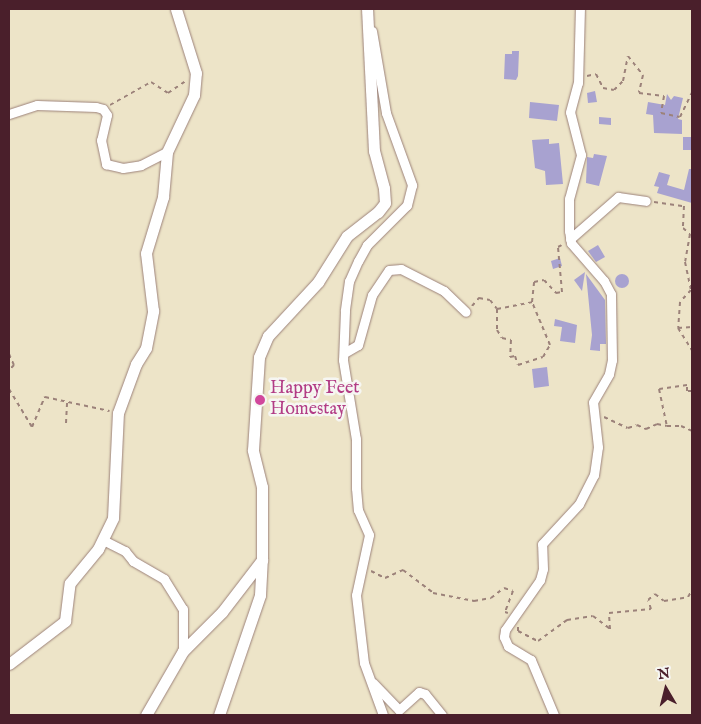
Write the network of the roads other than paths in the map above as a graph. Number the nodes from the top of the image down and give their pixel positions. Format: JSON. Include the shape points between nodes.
{"nodes":[{"id":1,"x":176,"y":9,"type":"edge"},
{"id":2,"x":367,"y":9,"type":"edge"},
{"id":3,"x":580,"y":9,"type":"edge"},
{"id":4,"x":9,"y":114,"type":"edge"},
{"id":5,"x":167,"y":152,"type":"junction"},
{"id":6,"x":646,"y":201,"type":"road end"},
{"id":7,"x":570,"y":239,"type":"junction"},
{"id":8,"x":466,"y":312,"type":"road end"},
{"id":9,"x":344,"y":353,"type":"junction"},
{"id":10,"x":103,"y":540,"type":"junction"},
{"id":11,"x":262,"y":560,"type":"junction"},
{"id":12,"x":183,"y":651,"type":"junction"},
{"id":13,"x":9,"y":664,"type":"edge"},
{"id":14,"x":368,"y":677,"type":"junction"},
{"id":15,"x":146,"y":715,"type":"edge"},
{"id":16,"x":219,"y":715,"type":"edge"},
{"id":17,"x":383,"y":715,"type":"edge"},
{"id":18,"x":442,"y":715,"type":"edge"},
{"id":19,"x":554,"y":715,"type":"edge"}],
"edges":[{"from":1,"to":5,"type":"street","via":[[196,73],[194,95]]},
{"from":2,"to":9,"type":"street","via":[[386,113],[412,185],[407,205],[367,245],[349,281]]},
{"from":2,"to":11,"type":"street","via":[[374,151],[385,203],[347,236],[318,282],[268,336],[259,357],[253,450],[262,487]]},
{"from":3,"to":7,"type":"street","via":[[578,78],[570,112],[582,155],[568,210]]},
{"from":4,"to":5,"type":"street","via":[[37,104],[103,109],[107,115],[101,140],[106,164],[123,168],[141,165]]},
{"from":5,"to":10,"type":"street","via":[[163,197],[146,253],[153,311],[146,348],[136,364],[118,413],[113,518]]},
{"from":6,"to":7,"type":"street","via":[[618,197]]},
{"from":7,"to":19,"type":"street","via":[[611,294],[612,360],[609,374],[594,395],[598,447],[594,475],[579,504],[542,544],[544,569],[540,580],[504,638],[508,646],[531,660]]},
{"from":8,"to":9,"type":"street","via":[[444,291],[402,269],[389,270],[372,295],[358,345]]},
{"from":9,"to":14,"type":"street","via":[[344,375],[356,439],[358,510],[368,535],[356,595]]},
{"from":10,"to":12,"type":"street","via":[[125,551],[134,562],[164,579],[183,609]]},
{"from":10,"to":13,"type":"street","via":[[70,583],[65,621]]},
{"from":11,"to":12,"type":"street","via":[[222,612]]},
{"from":11,"to":16,"type":"street","via":[[260,595]]},
{"from":12,"to":15,"type":"street"},
{"from":14,"to":17,"type":"street"},
{"from":14,"to":18,"type":"street","via":[[399,710],[419,692],[425,694]]}]}
